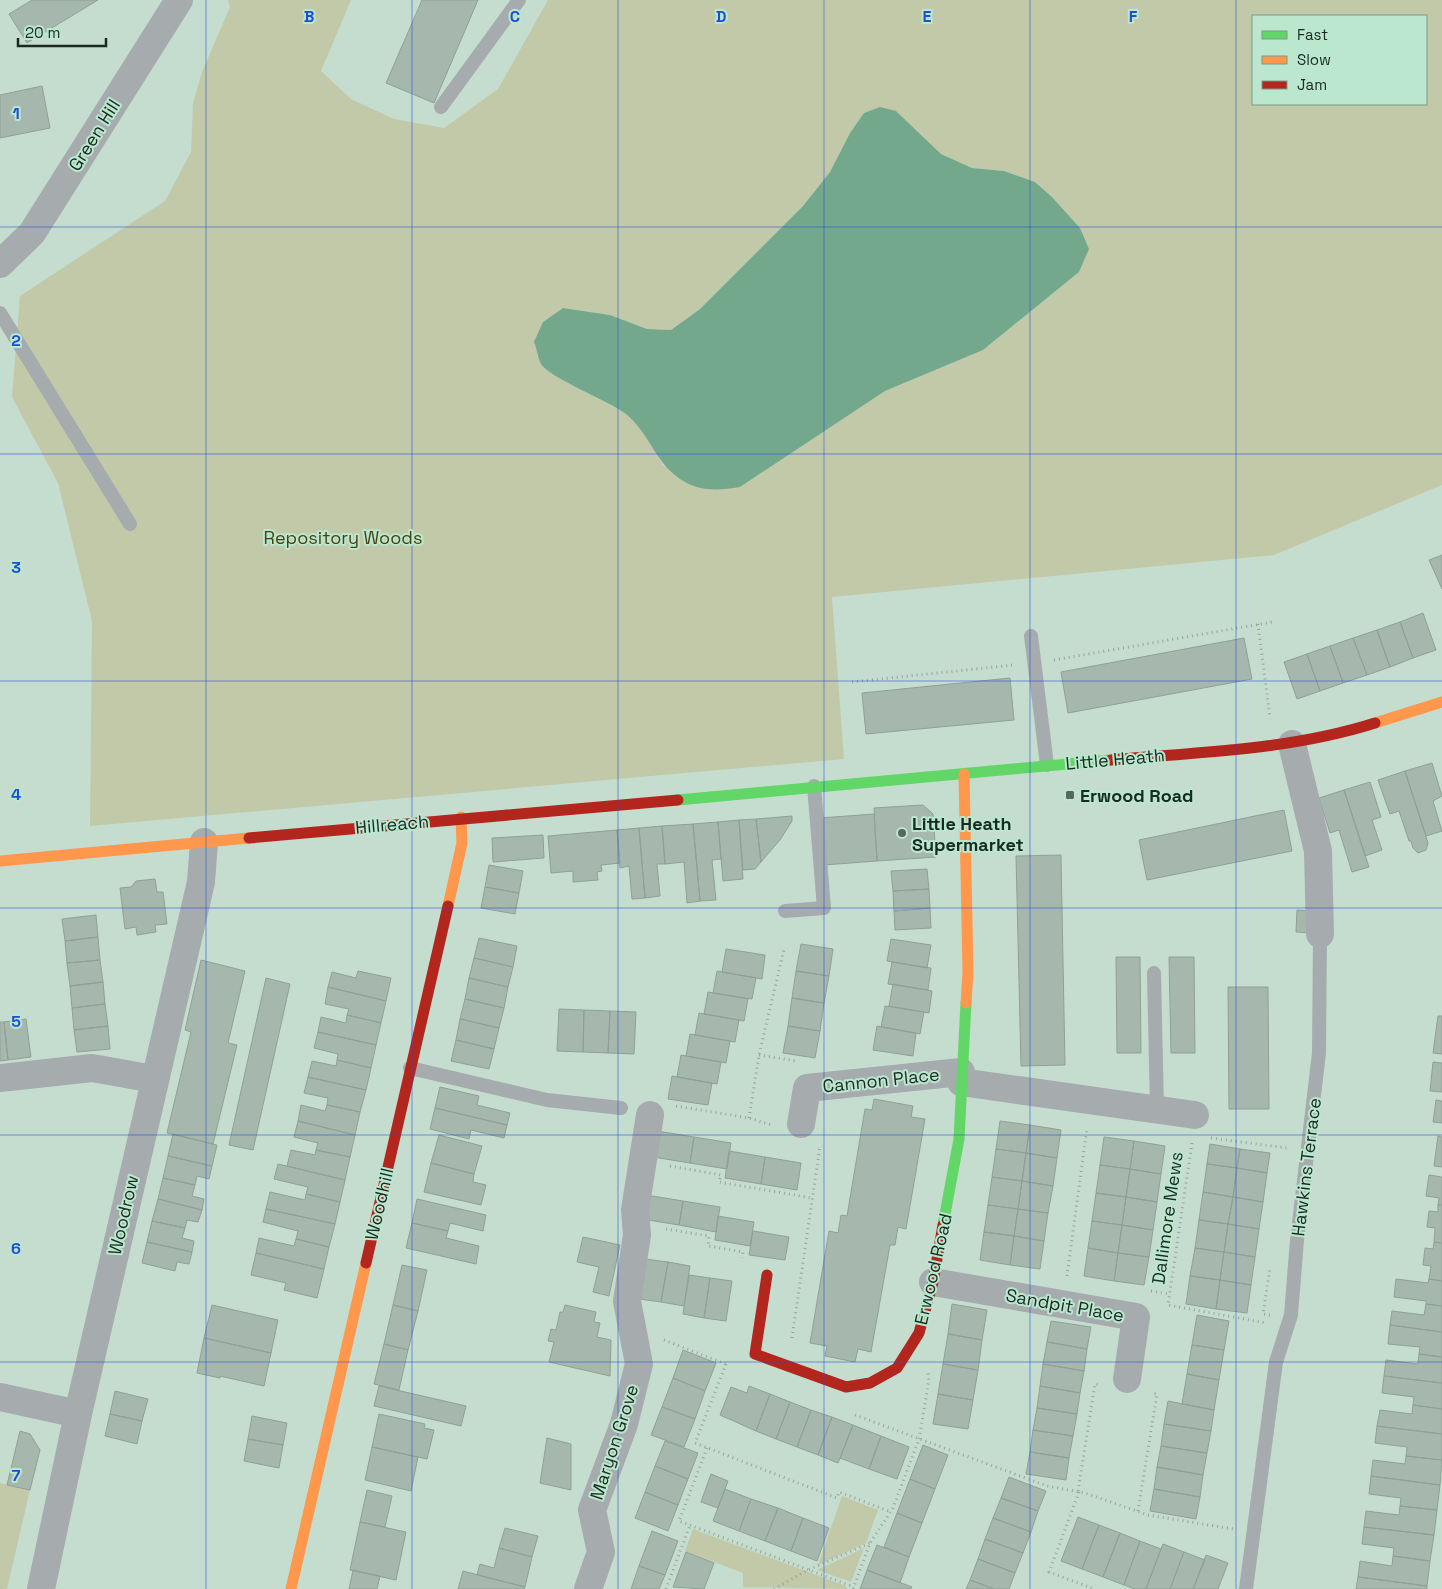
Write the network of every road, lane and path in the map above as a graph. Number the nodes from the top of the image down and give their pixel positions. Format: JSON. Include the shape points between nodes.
{"nodes":[{"id":1,"x":179,"y":0,"type":"edge"},
{"id":2,"x":518,"y":0,"type":"edge"},
{"id":3,"x":441,"y":107,"type":"dead end"},
{"id":4,"x":0,"y":264,"type":"edge"},
{"id":5,"x":0,"y":313,"type":"edge"},
{"id":6,"x":130,"y":524,"type":"dead end"},
{"id":7,"x":1272,"y":622,"type":"dead end"},
{"id":8,"x":1258,"y":624,"type":"junction"},
{"id":9,"x":1031,"y":636,"type":"dead end"},
{"id":10,"x":1034,"y":663,"type":"junction"},
{"id":11,"x":852,"y":682,"type":"dead end"},
{"id":12,"x":1442,"y":702,"type":"edge"},
{"id":13,"x":1271,"y":722,"type":"dead end"},
{"id":14,"x":1292,"y":744,"type":"junction"},
{"id":15,"x":1047,"y":765,"type":"junction"},
{"id":16,"x":964,"y":774,"type":"junction"},
{"id":17,"x":814,"y":786,"type":"junction"},
{"id":18,"x":784,"y":789,"type":"joint"},
{"id":19,"x":461,"y":818,"type":"junction"},
{"id":20,"x":204,"y":842,"type":"junction"},
{"id":21,"x":0,"y":861,"type":"edge"},
{"id":22,"x":785,"y":911,"type":"dead end"},
{"id":23,"x":1320,"y":934,"type":"joint"},
{"id":24,"x":784,"y":949,"type":"dead end"},
{"id":25,"x":1154,"y":973,"type":"dead end"},
{"id":26,"x":410,"y":1068,"type":"junction"},
{"id":27,"x":961,"y":1077,"type":"junction"},
{"id":28,"x":0,"y":1078,"type":"edge"},
{"id":29,"x":154,"y":1078,"type":"junction"},
{"id":30,"x":620,"y":1108,"type":"dead end"},
{"id":31,"x":1158,"y":1109,"type":"junction"},
{"id":32,"x":661,"y":1110,"type":"joint"},
{"id":33,"x":749,"y":1118,"type":"junction"},
{"id":34,"x":790,"y":1125,"type":"junction"},
{"id":35,"x":1194,"y":1125,"type":"joint"},
{"id":36,"x":1087,"y":1128,"type":"dead end"},
{"id":37,"x":642,"y":1162,"type":"junction"},
{"id":38,"x":812,"y":1198,"type":"junction"},
{"id":39,"x":636,"y":1225,"type":"junction"},
{"id":40,"x":742,"y":1261,"type":"dead end"},
{"id":41,"x":793,"y":1270,"type":"dead end"},
{"id":42,"x":802,"y":1271,"type":"junction"},
{"id":43,"x":767,"y":1275,"type":"dead end"},
{"id":44,"x":1057,"y":1277,"type":"dead end"},
{"id":45,"x":1067,"y":1278,"type":"junction"},
{"id":46,"x":1076,"y":1280,"type":"dead end"},
{"id":47,"x":933,"y":1282,"type":"junction"},
{"id":48,"x":1141,"y":1290,"type":"dead end"},
{"id":49,"x":1169,"y":1294,"type":"junction"},
{"id":50,"x":1253,"y":1320,"type":"dead end"},
{"id":51,"x":631,"y":1327,"type":"junction"},
{"id":52,"x":919,"y":1333,"type":"junction"},
{"id":53,"x":726,"y":1364,"type":"junction"},
{"id":54,"x":788,"y":1366,"type":"junction"},
{"id":55,"x":735,"y":1368,"type":"dead end"},
{"id":56,"x":1126,"y":1385,"type":"junction"},
{"id":57,"x":0,"y":1397,"type":"edge"},
{"id":58,"x":850,"y":1413,"type":"dead end"},
{"id":59,"x":78,"y":1414,"type":"junction"},
{"id":60,"x":919,"y":1439,"type":"junction"},
{"id":61,"x":707,"y":1448,"type":"junction"},
{"id":62,"x":1078,"y":1491,"type":"junction"},
{"id":63,"x":1138,"y":1511,"type":"junction"},
{"id":64,"x":891,"y":1512,"type":"junction"},
{"id":65,"x":690,"y":1525,"type":"junction"},
{"id":66,"x":1253,"y":1532,"type":"junction"},
{"id":67,"x":870,"y":1543,"type":"junction"},
{"id":68,"x":808,"y":1570,"type":"junction"},
{"id":69,"x":854,"y":1588,"type":"edge"},
{"id":70,"x":41,"y":1589,"type":"edge"},
{"id":71,"x":291,"y":1589,"type":"edge"},
{"id":72,"x":588,"y":1589,"type":"edge"},
{"id":73,"x":666,"y":1589,"type":"edge"},
{"id":74,"x":774,"y":1589,"type":"edge"},
{"id":75,"x":1094,"y":1589,"type":"edge"},
{"id":76,"x":1246,"y":1589,"type":"edge"}],
"edges":[{"from":1,"to":4,"type":"street","name":"Green Hill","via":[[32,233]]},
{"from":2,"to":3,"type":"lane"},
{"from":5,"to":6,"type":"lane"},
{"from":7,"to":8,"type":"path"},
{"from":8,"to":10,"type":"path"},
{"from":8,"to":13,"type":"path"},
{"from":9,"to":10,"type":"lane"},
{"from":10,"to":11,"type":"path"},
{"from":10,"to":15,"type":"lane"},
{"from":12,"to":14,"type":"street","name":"Little Heath","via":[[1340,734]]},
{"from":14,"to":15,"type":"street","name":"Little Heath"},
{"from":14,"to":23,"type":"street","name":"Hawkins Terrace","via":[[1318,850]]},
{"from":15,"to":16,"type":"street","name":"Little Heath"},
{"from":16,"to":17,"type":"street","name":"Little Heath"},
{"from":16,"to":27,"type":"street","name":"Erwood Road","via":[[968,972]]},
{"from":17,"to":18,"type":"street","name":"Little Heath"},
{"from":17,"to":22,"type":"lane","via":[[824,908]]},
{"from":18,"to":19,"type":"street","name":"Hillreach"},
{"from":19,"to":20,"type":"street","name":"Hillreach"},
{"from":19,"to":26,"type":"street","name":"Woodhill","via":[[462,843]]},
{"from":20,"to":21,"type":"street","name":"Hillreach"},
{"from":20,"to":29,"type":"street","name":"Woodrow","via":[[202,882]]},
{"from":23,"to":66,"type":"lane","name":"Hawkins Terrace","via":[[1319,1053],[1291,1315],[1276,1362]]},
{"from":24,"to":33,"type":"path","via":[[759,1055]]},
{"from":25,"to":31,"type":"lane"},
{"from":26,"to":30,"type":"lane","via":[[547,1100]]},
{"from":26,"to":71,"type":"street","name":"Woodhill"},
{"from":27,"to":31,"type":"street"},
{"from":27,"to":34,"type":"street","name":"Cannon Place","via":[[807,1088]]},
{"from":27,"to":47,"type":"street","name":"Erwood Road","via":[[959,1138]]},
{"from":28,"to":29,"type":"street","via":[[92,1068]]},
{"from":29,"to":59,"type":"street","name":"Woodrow"},
{"from":31,"to":35,"type":"street"},
{"from":32,"to":33,"type":"path"},
{"from":32,"to":37,"type":"street","name":"Maryon Grove"},
{"from":33,"to":34,"type":"path","via":[[763,1123]]},
{"from":34,"to":38,"type":"path","via":[[821,1137]]},
{"from":35,"to":49,"type":"path","name":"Dallimore Mews"},
{"from":36,"to":45,"type":"path"},
{"from":37,"to":38,"type":"path","via":[[720,1174],[719,1182]]},
{"from":37,"to":39,"type":"street","name":"Maryon Grove"},
{"from":38,"to":42,"type":"path"},
{"from":39,"to":40,"type":"path","via":[[710,1236],[708,1246],[743,1252]]},
{"from":39,"to":51,"type":"street","name":"Maryon Grove","via":[[627,1302]]},
{"from":41,"to":42,"type":"path"},
{"from":42,"to":54,"type":"path"},
{"from":43,"to":54,"type":"street","name":"Erwood Road","via":[[755,1354]]},
{"from":44,"to":45,"type":"path"},
{"from":45,"to":46,"type":"path"},
{"from":47,"to":52,"type":"street","name":"Erwood Road"},
{"from":47,"to":56,"type":"street","name":"Sandpit Place","via":[[1136,1317]]},
{"from":48,"to":49,"type":"path"},
{"from":49,"to":50,"type":"path","name":"Dallimore Mews","via":[[1168,1305]]},
{"from":51,"to":53,"type":"path"},
{"from":51,"to":72,"type":"street","name":"Maryon Grove","via":[[640,1364],[624,1424],[592,1510],[601,1552]]},
{"from":52,"to":54,"type":"street","name":"Erwood Road","via":[[897,1368],[870,1383],[846,1387]]},
{"from":52,"to":60,"type":"path","via":[[929,1380]]},
{"from":53,"to":55,"type":"path"},
{"from":53,"to":61,"type":"path","via":[[695,1443]]},
{"from":56,"to":62,"type":"path","via":[[1095,1384]]},
{"from":56,"to":63,"type":"path","via":[[1158,1394]]},
{"from":57,"to":59,"type":"street"},
{"from":58,"to":60,"type":"path"},
{"from":59,"to":70,"type":"street","name":"Woodrow"},
{"from":60,"to":62,"type":"path","via":[[1047,1486]]},
{"from":60,"to":64,"type":"path"},
{"from":61,"to":64,"type":"path","via":[[837,1498],[839,1492]]},
{"from":61,"to":65,"type":"path","via":[[679,1521]]},
{"from":62,"to":63,"type":"path"},
{"from":62,"to":75,"type":"path","via":[[1049,1572]]},
{"from":63,"to":66,"type":"path"},
{"from":64,"to":67,"type":"path"},
{"from":65,"to":68,"type":"path"},
{"from":65,"to":73,"type":"path"},
{"from":66,"to":76,"type":"lane","name":"Hawkins Terrace"},
{"from":67,"to":68,"type":"path"},
{"from":67,"to":69,"type":"path"},
{"from":68,"to":69,"type":"path"},
{"from":68,"to":74,"type":"path"}]}
